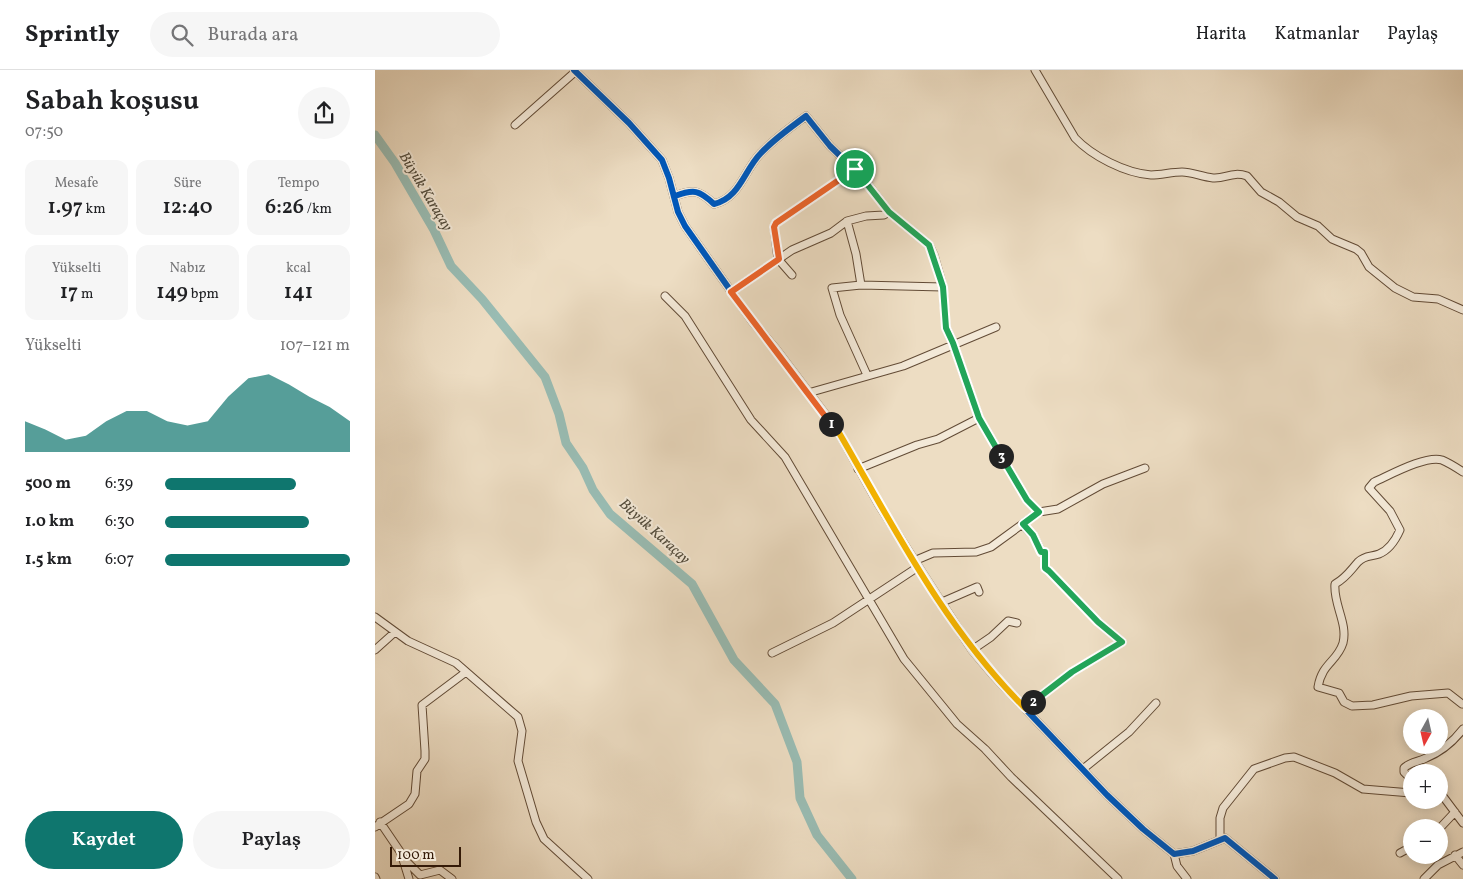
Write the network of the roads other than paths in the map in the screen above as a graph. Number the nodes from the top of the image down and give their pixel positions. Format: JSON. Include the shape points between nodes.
{"nodes":[{"id":1,"x":1035,"y":70,"type":"edge"},
{"id":2,"x":574,"y":71,"type":"edge"},
{"id":3,"x":515,"y":125,"type":"dead end"},
{"id":4,"x":855,"y":169,"type":"junction"},
{"id":5,"x":675,"y":196,"type":"junction"},
{"id":6,"x":889,"y":212,"type":"junction"},
{"id":7,"x":847,"y":221,"type":"junction"},
{"id":8,"x":779,"y":259,"type":"junction"},
{"id":9,"x":792,"y":275,"type":"dead end"},
{"id":10,"x":861,"y":285,"type":"junction"},
{"id":11,"x":943,"y":287,"type":"junction"},
{"id":12,"x":731,"y":292,"type":"junction"},
{"id":13,"x":665,"y":296,"type":"dead end"},
{"id":14,"x":1463,"y":310,"type":"edge"},
{"id":15,"x":996,"y":327,"type":"dead end"},
{"id":16,"x":953,"y":343,"type":"junction"},
{"id":17,"x":867,"y":375,"type":"junction"},
{"id":18,"x":808,"y":393,"type":"junction"},
{"id":19,"x":979,"y":418,"type":"junction"},
{"id":20,"x":1145,"y":468,"type":"dead end"},
{"id":21,"x":858,"y":469,"type":"junction"},
{"id":22,"x":1463,"y":472,"type":"edge"},
{"id":23,"x":1039,"y":512,"type":"junction"},
{"id":24,"x":1023,"y":524,"type":"junction"},
{"id":25,"x":916,"y":564,"type":"junction"},
{"id":26,"x":979,"y":592,"type":"dead end"},
{"id":27,"x":869,"y":601,"type":"junction"},
{"id":28,"x":940,"y":603,"type":"junction"},
{"id":29,"x":375,"y":617,"type":"edge"},
{"id":30,"x":1017,"y":623,"type":"dead end"},
{"id":31,"x":395,"y":632,"type":"junction"},
{"id":32,"x":375,"y":650,"type":"edge"},
{"id":33,"x":972,"y":650,"type":"junction"},
{"id":34,"x":772,"y":653,"type":"dead end"},
{"id":35,"x":466,"y":672,"type":"junction"},
{"id":36,"x":1156,"y":703,"type":"dead end"},
{"id":37,"x":1463,"y":704,"type":"edge"},
{"id":38,"x":1025,"y":708,"type":"junction"},
{"id":39,"x":1463,"y":729,"type":"edge"},
{"id":40,"x":1408,"y":764,"type":"edge"},
{"id":41,"x":1083,"y":770,"type":"junction"},
{"id":42,"x":1403,"y":792,"type":"edge"},
{"id":43,"x":1448,"y":803,"type":"edge"},
{"id":44,"x":1455,"y":812,"type":"junction"},
{"id":45,"x":1448,"y":819,"type":"edge"},
{"id":46,"x":1463,"y":823,"type":"edge"},
{"id":47,"x":378,"y":825,"type":"edge"},
{"id":48,"x":1220,"y":839,"type":"junction"},
{"id":49,"x":1403,"y":851,"type":"edge"},
{"id":50,"x":1463,"y":852,"type":"edge"},
{"id":51,"x":1400,"y":853,"type":"dead end"},
{"id":52,"x":1174,"y":854,"type":"junction"},
{"id":53,"x":1455,"y":855,"type":"junction"},
{"id":54,"x":402,"y":857,"type":"junction"},
{"id":55,"x":1463,"y":865,"type":"edge"},
{"id":56,"x":432,"y":871,"type":"junction"},
{"id":57,"x":409,"y":879,"type":"edge"},
{"id":58,"x":436,"y":879,"type":"edge"},
{"id":59,"x":452,"y":879,"type":"edge"},
{"id":60,"x":588,"y":879,"type":"edge"},
{"id":61,"x":1118,"y":879,"type":"edge"},
{"id":62,"x":1187,"y":879,"type":"edge"},
{"id":63,"x":1275,"y":879,"type":"edge"},
{"id":64,"x":1424,"y":879,"type":"edge"}],
"edges":[{"from":1,"to":14,"type":"street","via":[[1075,138],[1098,156],[1150,175],[1184,172],[1215,178],[1228,174],[1247,176],[1261,192],[1297,217],[1318,226],[1332,239],[1356,249],[1369,268],[1395,288],[1413,298],[1447,302]]},
{"from":2,"to":3,"type":"street"},
{"from":2,"to":5,"type":"street","via":[[629,123],[662,160]]},
{"from":4,"to":5,"type":"street","via":[[830,146],[806,116],[758,155],[733,193],[722,202],[714,204],[703,193],[694,191]]},
{"from":4,"to":6,"type":"street"},
{"from":4,"to":8,"type":"street","via":[[776,223]]},
{"from":5,"to":12,"type":"street","via":[[685,226]]},
{"from":6,"to":7,"type":"street","via":[[884,216]]},
{"from":6,"to":11,"type":"street","via":[[929,245]]},
{"from":7,"to":8,"type":"street","via":[[831,233]]},
{"from":7,"to":10,"type":"street"},
{"from":8,"to":9,"type":"street"},
{"from":8,"to":12,"type":"street"},
{"from":10,"to":11,"type":"street"},
{"from":10,"to":17,"type":"street","via":[[831,288]]},
{"from":11,"to":16,"type":"street","via":[[946,328]]},
{"from":12,"to":18,"type":"street"},
{"from":13,"to":27,"type":"street","via":[[685,316],[751,420],[785,457]]},
{"from":15,"to":16,"type":"street"},
{"from":16,"to":17,"type":"street","via":[[903,366]]},
{"from":16,"to":19,"type":"street"},
{"from":17,"to":18,"type":"street"},
{"from":18,"to":21,"type":"street","via":[[838,431]]},
{"from":19,"to":21,"type":"street","via":[[939,440]]},
{"from":19,"to":23,"type":"street","via":[[1027,500]]},
{"from":20,"to":23,"type":"street","via":[[1103,484],[1059,508]]},
{"from":21,"to":25,"type":"street"},
{"from":22,"to":37,"type":"street","via":[[1435,459],[1374,482],[1369,488],[1390,511],[1400,530],[1396,540],[1380,554],[1367,555],[1335,584],[1344,632],[1343,644],[1322,671],[1318,687],[1339,693],[1344,702],[1352,706],[1448,693]]},
{"from":23,"to":24,"type":"street"},
{"from":24,"to":25,"type":"street","via":[[984,550],[933,553]]},
{"from":24,"to":38,"type":"street","via":[[1041,552],[1045,552],[1045,568],[1122,642],[1072,672]]},
{"from":25,"to":27,"type":"street"},
{"from":25,"to":28,"type":"street"},
{"from":26,"to":28,"type":"street","via":[[977,588]]},
{"from":27,"to":34,"type":"street"},
{"from":27,"to":61,"type":"street","via":[[904,659],[957,724]]},
{"from":28,"to":33,"type":"street"},
{"from":29,"to":31,"type":"street"},
{"from":30,"to":33,"type":"street","via":[[1008,621]]},
{"from":31,"to":32,"type":"street"},
{"from":31,"to":35,"type":"street","via":[[456,663]]},
{"from":33,"to":38,"type":"street"},
{"from":35,"to":47,"type":"street","via":[[422,705],[425,759],[417,771],[415,794],[409,804]]},
{"from":35,"to":60,"type":"street","via":[[518,717],[522,731],[518,762],[536,822],[544,839]]},
{"from":36,"to":41,"type":"street","via":[[1129,732]]},
{"from":38,"to":41,"type":"street"},
{"from":39,"to":40,"type":"street","via":[[1440,751]]},
{"from":41,"to":52,"type":"street","via":[[1143,829]]},
{"from":42,"to":48,"type":"street","via":[[1363,789],[1335,774],[1288,757],[1254,769],[1223,808]]},
{"from":43,"to":44,"type":"street"},
{"from":44,"to":45,"type":"street"},
{"from":44,"to":46,"type":"street"},
{"from":47,"to":54,"type":"street"},
{"from":48,"to":52,"type":"street","via":[[1193,851]]},
{"from":48,"to":63,"type":"street","via":[[1225,838],[1239,847]]},
{"from":49,"to":51,"type":"street"},
{"from":50,"to":53,"type":"street"},
{"from":52,"to":62,"type":"street","via":[[1177,866]]},
{"from":53,"to":55,"type":"street"},
{"from":53,"to":64,"type":"street"},
{"from":54,"to":56,"type":"street","via":[[419,875]]},
{"from":54,"to":57,"type":"street"},
{"from":56,"to":58,"type":"street"},
{"from":56,"to":59,"type":"street","via":[[445,872]]}]}
